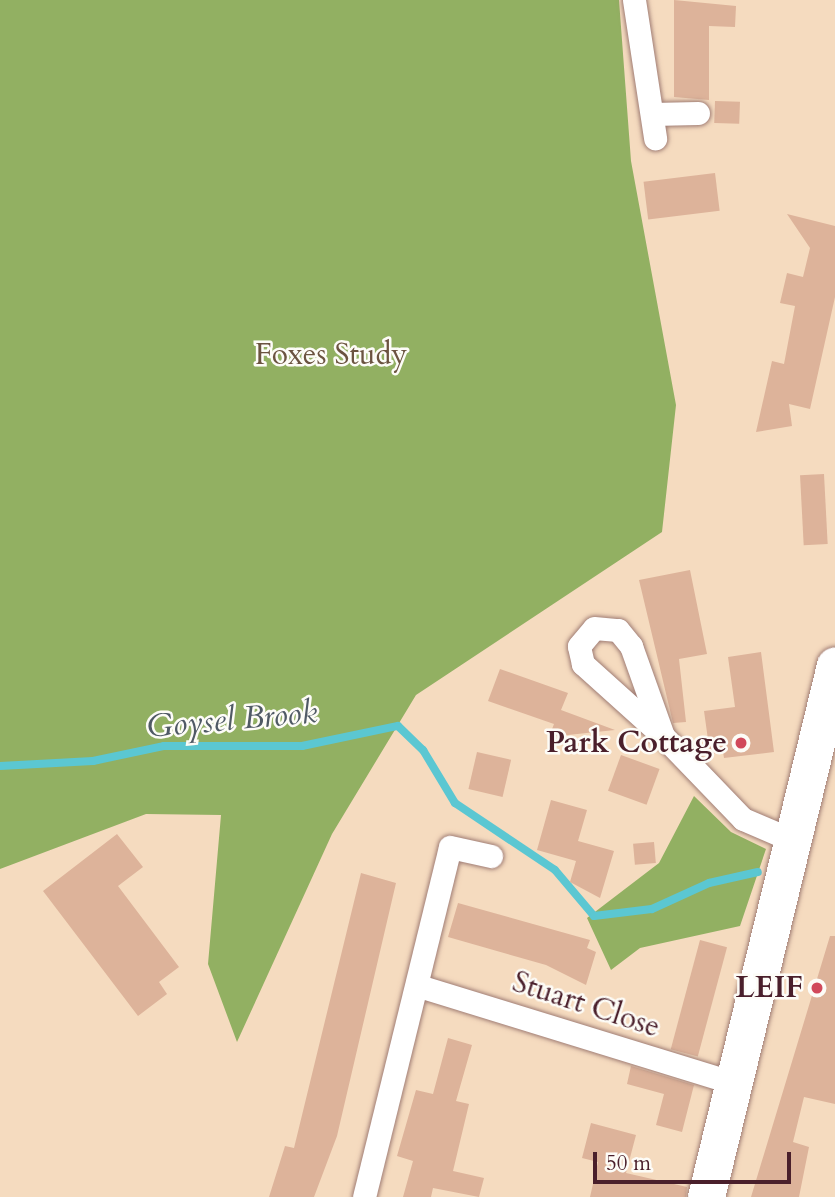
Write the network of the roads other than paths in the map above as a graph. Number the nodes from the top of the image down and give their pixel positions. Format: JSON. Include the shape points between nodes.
{"nodes":[{"id":1,"x":634,"y":0,"type":"edge"},
{"id":2,"x":698,"y":113,"type":"dead end"},
{"id":3,"x":652,"y":114,"type":"junction"},
{"id":4,"x":655,"y":138,"type":"dead end"},
{"id":5,"x":835,"y":665,"type":"edge"},
{"id":6,"x":663,"y":736,"type":"junction"},
{"id":7,"x":792,"y":840,"type":"junction"},
{"id":8,"x":491,"y":856,"type":"dead end"},
{"id":9,"x":419,"y":986,"type":"junction"},
{"id":10,"x":734,"y":1083,"type":"junction"},
{"id":11,"x":364,"y":1197,"type":"edge"},
{"id":12,"x":706,"y":1197,"type":"edge"}],
"edges":[{"from":1,"to":3,"type":"street"},
{"from":2,"to":3,"type":"street"},
{"from":3,"to":4,"type":"street"},
{"from":5,"to":7,"type":"main road"},
{"from":6,"to":6,"type":"street","via":[[591,676],[579,652],[587,632],[603,626],[624,635]]},
{"from":6,"to":7,"type":"street","via":[[743,819]]},
{"from":7,"to":10,"type":"main road"},
{"from":8,"to":9,"type":"street","via":[[450,847]]},
{"from":9,"to":10,"type":"street","name":"Stuart Close"},
{"from":9,"to":11,"type":"street"},
{"from":10,"to":12,"type":"main road"}]}
